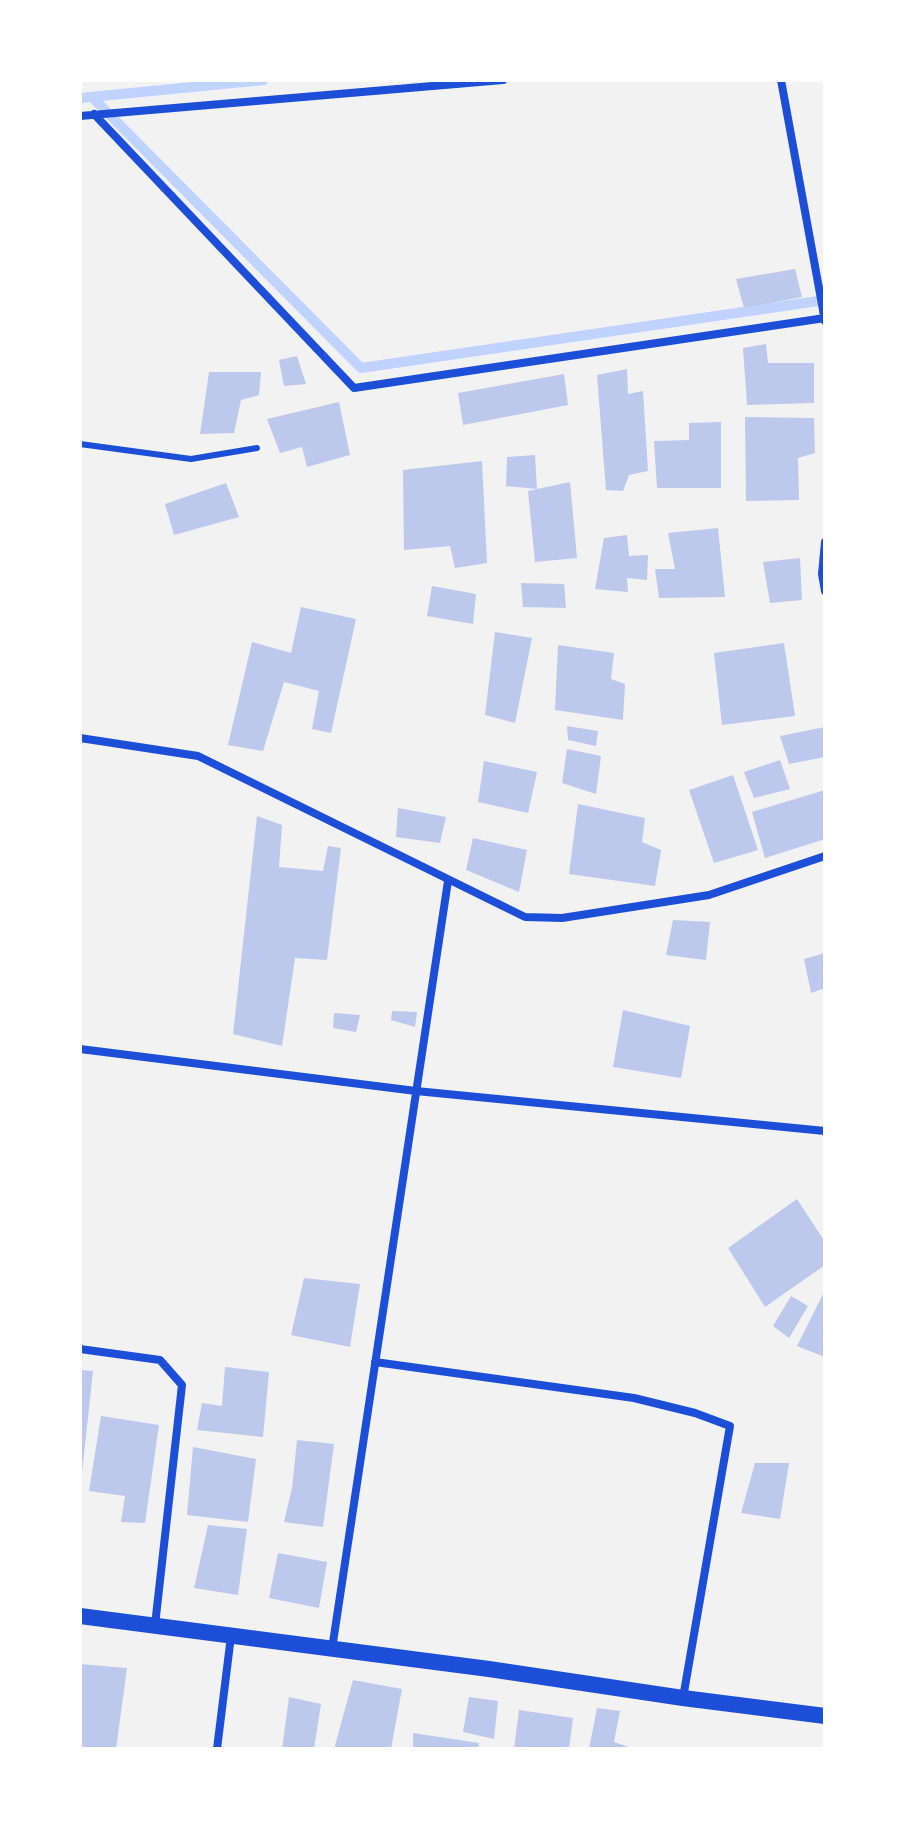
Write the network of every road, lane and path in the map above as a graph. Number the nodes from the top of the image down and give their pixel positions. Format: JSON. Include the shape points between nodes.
{"nodes":[{"id":1,"x":503,"y":80,"type":"edge"},
{"id":2,"x":781,"y":80,"type":"edge"},
{"id":3,"x":94,"y":114,"type":"junction"},
{"id":4,"x":80,"y":116,"type":"edge"},
{"id":5,"x":825,"y":319,"type":"edge"},
{"id":6,"x":80,"y":444,"type":"edge"},
{"id":7,"x":257,"y":448,"type":"dead end"},
{"id":8,"x":825,"y":542,"type":"edge"},
{"id":9,"x":825,"y":591,"type":"edge"},
{"id":10,"x":80,"y":738,"type":"edge"},
{"id":11,"x":825,"y":856,"type":"edge"},
{"id":12,"x":448,"y":881,"type":"junction"},
{"id":13,"x":80,"y":1049,"type":"edge"},
{"id":14,"x":416,"y":1091,"type":"junction"},
{"id":15,"x":825,"y":1131,"type":"edge"},
{"id":16,"x":80,"y":1349,"type":"edge"},
{"id":17,"x":375,"y":1362,"type":"junction"},
{"id":18,"x":80,"y":1616,"type":"edge"},
{"id":19,"x":155,"y":1626,"type":"junction"},
{"id":20,"x":231,"y":1636,"type":"junction"},
{"id":21,"x":332,"y":1649,"type":"junction"},
{"id":22,"x":683,"y":1698,"type":"junction"},
{"id":23,"x":825,"y":1716,"type":"edge"},
{"id":24,"x":217,"y":1749,"type":"edge"}],
"edges":[{"from":1,"to":3,"type":"street"},
{"from":2,"to":5,"type":"street"},
{"from":3,"to":4,"type":"street"},
{"from":3,"to":5,"type":"street","via":[[354,388]]},
{"from":6,"to":7,"type":"lane","via":[[191,459]]},
{"from":8,"to":9,"type":"street"},
{"from":10,"to":12,"type":"street","via":[[198,756]]},
{"from":11,"to":12,"type":"street","via":[[709,895],[562,918],[525,917]]},
{"from":12,"to":14,"type":"street"},
{"from":13,"to":14,"type":"street"},
{"from":14,"to":15,"type":"street"},
{"from":14,"to":17,"type":"street"},
{"from":16,"to":19,"type":"street","via":[[160,1360],[182,1385]]},
{"from":17,"to":21,"type":"street"},
{"from":17,"to":22,"type":"street","via":[[634,1398],[730,1426]]},
{"from":18,"to":19,"type":"main road"},
{"from":19,"to":20,"type":"main road"},
{"from":20,"to":21,"type":"main road"},
{"from":20,"to":24,"type":"street"},
{"from":21,"to":22,"type":"main road"},
{"from":22,"to":23,"type":"main road"}]}
